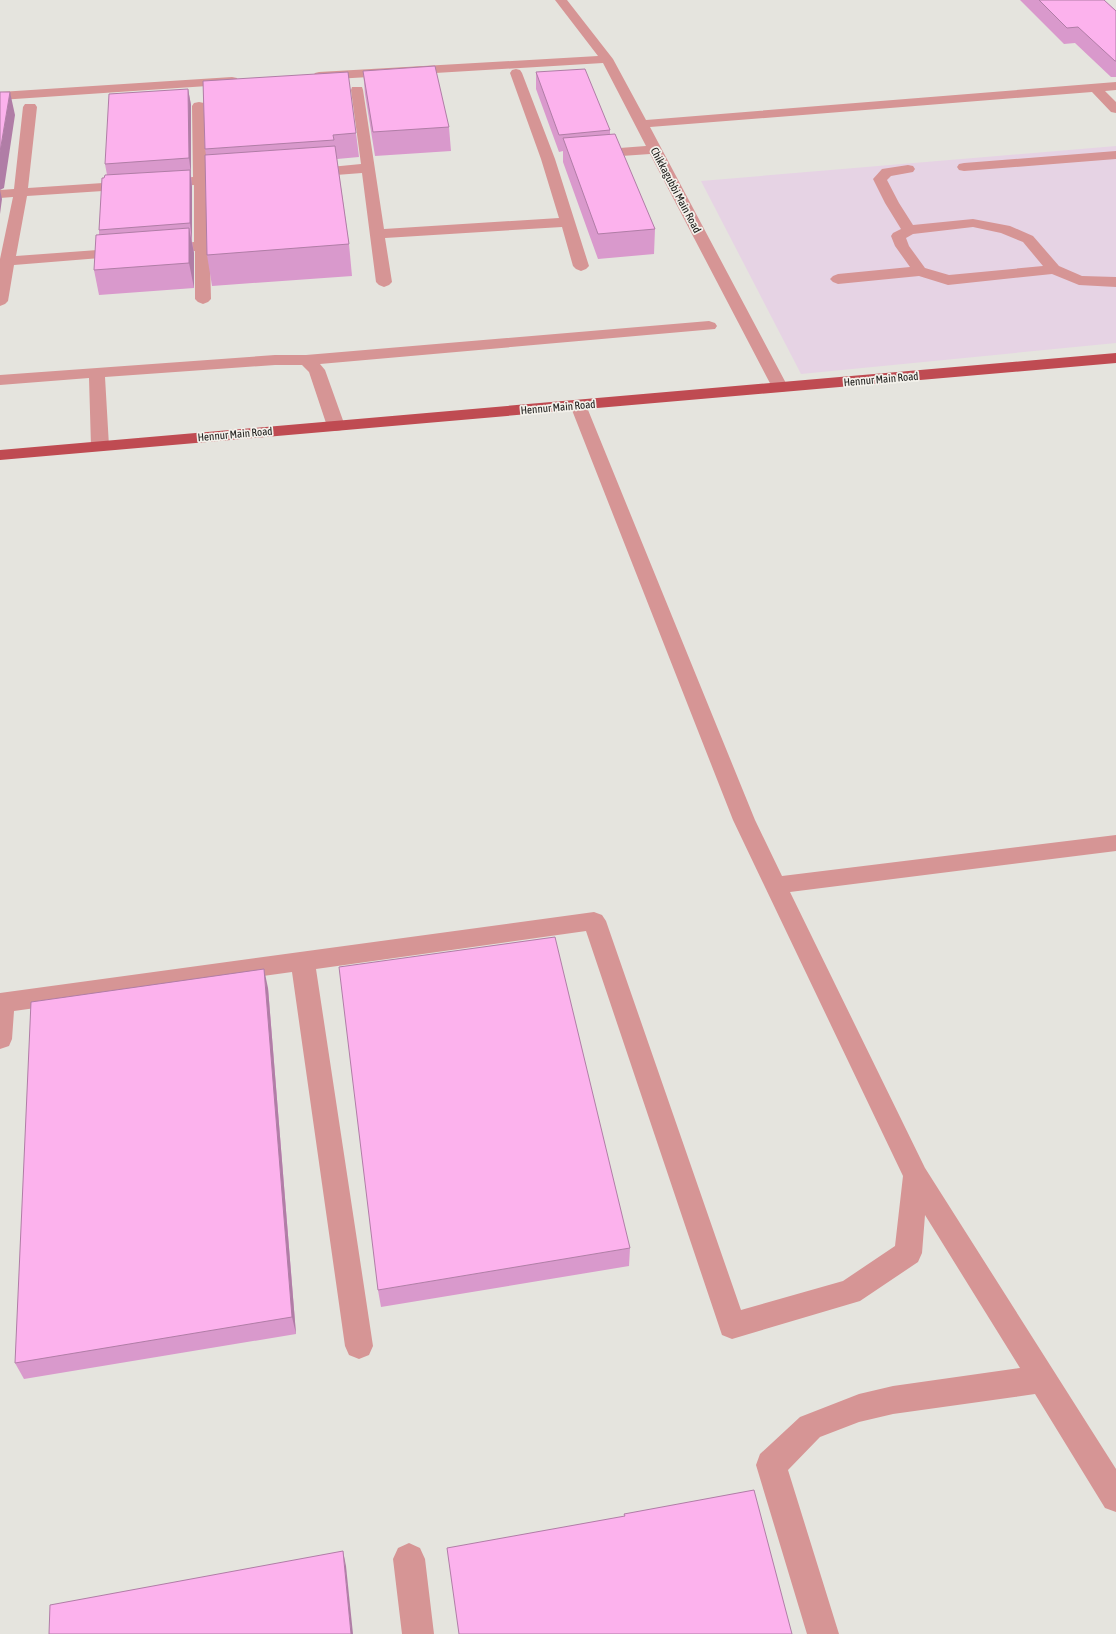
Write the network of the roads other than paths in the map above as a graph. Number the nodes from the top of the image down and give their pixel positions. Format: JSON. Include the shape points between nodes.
{"nodes":[{"id":1,"x":561,"y":0,"type":"edge"},
{"id":2,"x":607,"y":59,"type":"junction"},
{"id":3,"x":516,"y":73,"type":"dead end"},
{"id":4,"x":310,"y":76,"type":"edge"},
{"id":5,"x":246,"y":80,"type":"edge"},
{"id":6,"x":1116,"y":86,"type":"edge"},
{"id":7,"x":1095,"y":88,"type":"junction"},
{"id":8,"x":357,"y":90,"type":"dead end"},
{"id":9,"x":0,"y":96,"type":"edge"},
{"id":10,"x":199,"y":106,"type":"dead end"},
{"id":11,"x":30,"y":107,"type":"dead end"},
{"id":12,"x":1116,"y":109,"type":"edge"},
{"id":13,"x":641,"y":124,"type":"junction"},
{"id":14,"x":655,"y":150,"type":"junction"},
{"id":15,"x":581,"y":155,"type":"edge"},
{"id":16,"x":1116,"y":155,"type":"edge"},
{"id":17,"x":964,"y":167,"type":"dead end"},
{"id":18,"x":368,"y":168,"type":"junction"},
{"id":19,"x":908,"y":169,"type":"dead end"},
{"id":20,"x":297,"y":173,"type":"edge"},
{"id":21,"x":249,"y":177,"type":"edge"},
{"id":22,"x":201,"y":180,"type":"junction"},
{"id":23,"x":21,"y":192,"type":"junction"},
{"id":24,"x":0,"y":194,"type":"edge"},
{"id":25,"x":567,"y":222,"type":"junction"},
{"id":26,"x":909,"y":230,"type":"junction"},
{"id":27,"x":377,"y":234,"type":"junction"},
{"id":28,"x":202,"y":246,"type":"junction"},
{"id":29,"x":6,"y":261,"type":"junction"},
{"id":30,"x":581,"y":266,"type":"dead end"},
{"id":31,"x":1054,"y":269,"type":"junction"},
{"id":32,"x":920,"y":270,"type":"junction"},
{"id":33,"x":838,"y":279,"type":"dead end"},
{"id":34,"x":384,"y":282,"type":"dead end"},
{"id":35,"x":1116,"y":282,"type":"edge"},
{"id":36,"x":203,"y":299,"type":"dead end"},
{"id":37,"x":0,"y":301,"type":"edge"},
{"id":38,"x":709,"y":326,"type":"dead end"},
{"id":39,"x":1116,"y":358,"type":"edge"},
{"id":40,"x":306,"y":360,"type":"junction"},
{"id":41,"x":97,"y":373,"type":"junction"},
{"id":42,"x":0,"y":380,"type":"edge"},
{"id":43,"x":780,"y":387,"type":"junction"},
{"id":44,"x":578,"y":405,"type":"junction"},
{"id":45,"x":336,"y":426,"type":"junction"},
{"id":46,"x":100,"y":446,"type":"junction"},
{"id":47,"x":0,"y":455,"type":"edge"},
{"id":48,"x":1116,"y":843,"type":"edge"},
{"id":49,"x":775,"y":885,"type":"junction"},
{"id":50,"x":303,"y":962,"type":"junction"},
{"id":51,"x":1,"y":1003,"type":"edge"},
{"id":52,"x":0,"y":1039,"type":"edge"},
{"id":53,"x":916,"y":1176,"type":"junction"},
{"id":54,"x":359,"y":1346,"type":"dead end"},
{"id":55,"x":1042,"y":1379,"type":"junction"},
{"id":56,"x":1116,"y":1497,"type":"edge"},
{"id":57,"x":409,"y":1558,"type":"dead end"},
{"id":58,"x":418,"y":1634,"type":"edge"},
{"id":59,"x":823,"y":1634,"type":"edge"}],
"edges":[{"from":1,"to":2,"type":"street","name":"Chikkagubbi Main Road"},
{"from":2,"to":4,"type":"street"},
{"from":2,"to":13,"type":"street","name":"Chikkagubbi Main Road"},
{"from":3,"to":25,"type":"street","via":[[554,158]]},
{"from":5,"to":9,"type":"street"},
{"from":6,"to":7,"type":"street"},
{"from":7,"to":12,"type":"street"},
{"from":7,"to":13,"type":"street"},
{"from":8,"to":18,"type":"street"},
{"from":10,"to":22,"type":"street"},
{"from":11,"to":23,"type":"street"},
{"from":13,"to":14,"type":"street","name":"Chikkagubbi Main Road"},
{"from":14,"to":15,"type":"street"},
{"from":14,"to":43,"type":"street","name":"Chikkagubbi Main Road"},
{"from":16,"to":17,"type":"street"},
{"from":18,"to":20,"type":"street"},
{"from":18,"to":27,"type":"street"},
{"from":19,"to":26,"type":"street","via":[[887,172],[880,179]]},
{"from":21,"to":22,"type":"street"},
{"from":22,"to":23,"type":"street"},
{"from":22,"to":28,"type":"street"},
{"from":23,"to":24,"type":"street"},
{"from":23,"to":29,"type":"street"},
{"from":25,"to":27,"type":"street"},
{"from":25,"to":30,"type":"street"},
{"from":26,"to":31,"type":"street","via":[[973,223],[1005,229],[1028,239]]},
{"from":26,"to":32,"type":"street","via":[[898,236],[902,246]]},
{"from":27,"to":34,"type":"street"},
{"from":28,"to":29,"type":"street"},
{"from":28,"to":36,"type":"street"},
{"from":29,"to":37,"type":"street"},
{"from":31,"to":32,"type":"street","via":[[948,280]]},
{"from":31,"to":35,"type":"street","via":[[1079,280]]},
{"from":32,"to":33,"type":"street"},
{"from":38,"to":40,"type":"street"},
{"from":39,"to":43,"type":"main road","name":"Hennur Main Road"},
{"from":40,"to":41,"type":"street"},
{"from":40,"to":45,"type":"street","via":[[317,370]]},
{"from":41,"to":42,"type":"street"},
{"from":41,"to":46,"type":"street"},
{"from":43,"to":44,"type":"main road","name":"Hennur Main Road"},
{"from":44,"to":45,"type":"main road","name":"Hennur Main Road"},
{"from":44,"to":49,"type":"street","via":[[744,820]]},
{"from":45,"to":46,"type":"main road","name":"Hennur Main Road"},
{"from":46,"to":47,"type":"main road","name":"Hennur Main Road"},
{"from":48,"to":49,"type":"street"},
{"from":49,"to":53,"type":"street"},
{"from":50,"to":51,"type":"street"},
{"from":50,"to":53,"type":"street","via":[[594,921],[732,1326],[850,1292],[908,1253]]},
{"from":50,"to":54,"type":"street"},
{"from":51,"to":52,"type":"street"},
{"from":53,"to":55,"type":"street"},
{"from":55,"to":56,"type":"street"},
{"from":55,"to":59,"type":"street","via":[[893,1400],[859,1408],[810,1427],[772,1465]]},
{"from":57,"to":58,"type":"street"}]}
